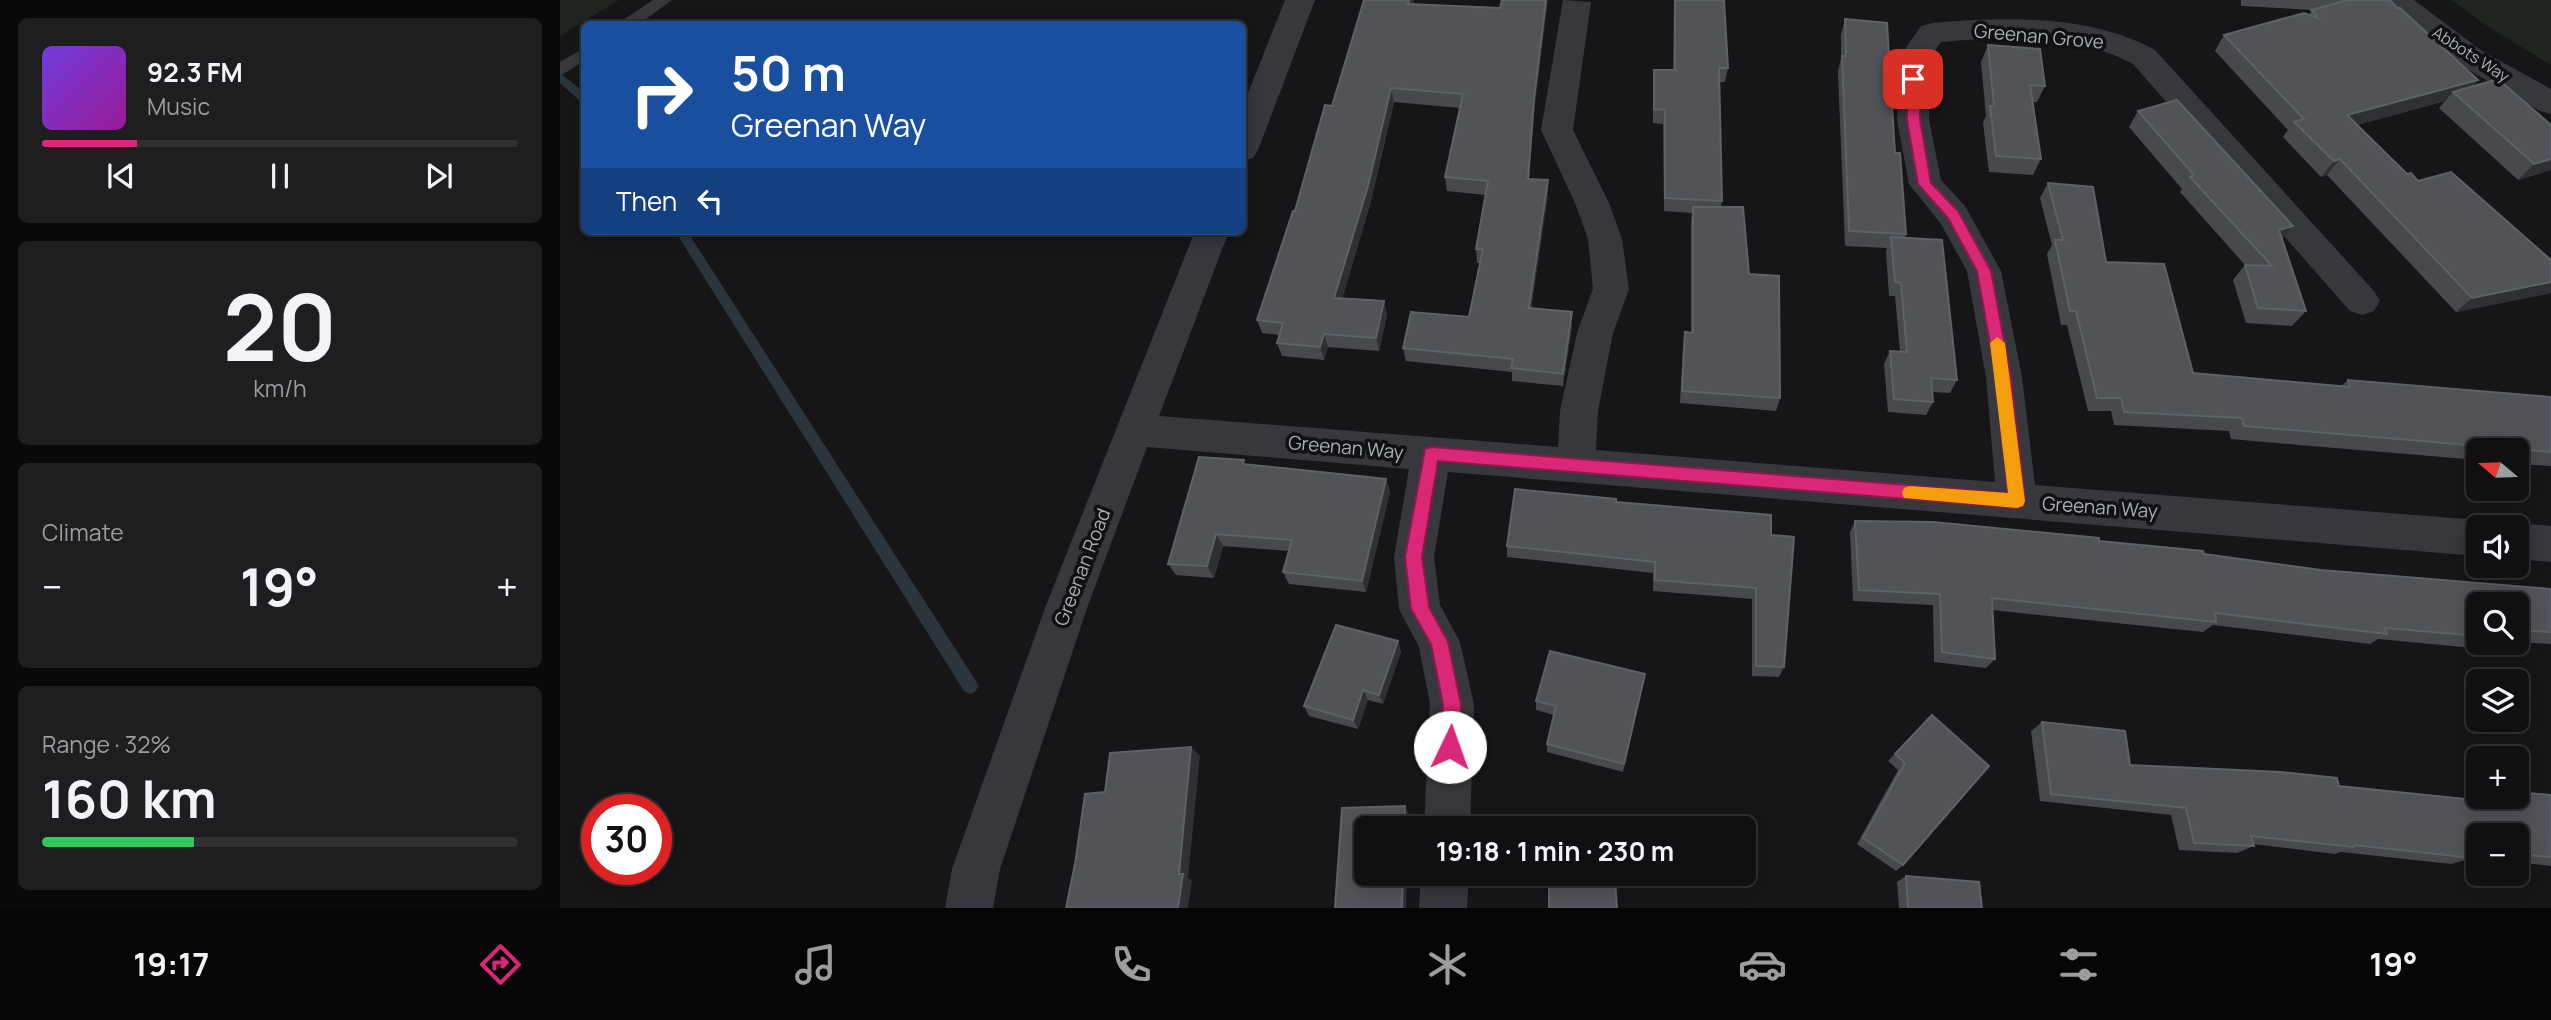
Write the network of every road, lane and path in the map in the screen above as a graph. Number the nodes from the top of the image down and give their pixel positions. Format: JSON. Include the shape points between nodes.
{"nodes":[{"id":1,"x":664,"y":0,"type":"edge"},
{"id":2,"x":1300,"y":0,"type":"edge"},
{"id":3,"x":2395,"y":0,"type":"edge"},
{"id":4,"x":1576,"y":2,"type":"dead end"},
{"id":5,"x":633,"y":21,"type":"edge"},
{"id":6,"x":581,"y":56,"type":"edge"},
{"id":7,"x":560,"y":70,"type":"edge"},
{"id":8,"x":2551,"y":103,"type":"edge"},
{"id":9,"x":1246,"y":140,"type":"edge"},
{"id":10,"x":1210,"y":235,"type":"edge"},
{"id":11,"x":2362,"y":301,"type":"dead end"},
{"id":12,"x":1135,"y":430,"type":"junction"},
{"id":13,"x":1431,"y":454,"type":"junction"},
{"id":14,"x":1576,"y":466,"type":"junction"},
{"id":15,"x":2017,"y":501,"type":"junction"},
{"id":16,"x":2466,"y":537,"type":"edge"},
{"id":17,"x":2529,"y":542,"type":"edge"},
{"id":18,"x":2551,"y":544,"type":"edge"},
{"id":19,"x":1447,"y":816,"type":"edge"},
{"id":20,"x":1444,"y":886,"type":"edge"},
{"id":21,"x":969,"y":908,"type":"edge"},
{"id":22,"x":1443,"y":908,"type":"edge"}],
"edges":[{"from":1,"to":5,"type":"lane"},
{"from":2,"to":9,"type":"street"},
{"from":3,"to":8,"type":"street","name":"Abbots Way","via":[[2471,58]]},
{"from":4,"to":14,"type":"street","via":[[1557,130],[1605,239],[1611,289],[1595,333],[1579,411]]},
{"from":6,"to":7,"type":"lane"},
{"from":10,"to":12,"type":"street","name":"Greenan Road"},
{"from":11,"to":15,"type":"street","name":"Greenan Grove","via":[[2144,57],[2113,42],[2076,35],[1982,28],[1933,33],[1914,58],[1913,120],[1925,184],[1953,215],[1984,271],[2004,377]]},
{"from":12,"to":13,"type":"street","name":"Greenan Way"},
{"from":12,"to":21,"type":"street","name":"Greenan Road","via":[[1033,701],[976,869]]},
{"from":13,"to":14,"type":"street","name":"Greenan Way"},
{"from":13,"to":19,"type":"street","via":[[1414,557],[1420,609],[1440,642],[1452,704]]},
{"from":14,"to":15,"type":"street","name":"Greenan Way"},
{"from":15,"to":16,"type":"street","name":"Greenan Way"},
{"from":17,"to":18,"type":"street"},
{"from":20,"to":22,"type":"street"}]}
